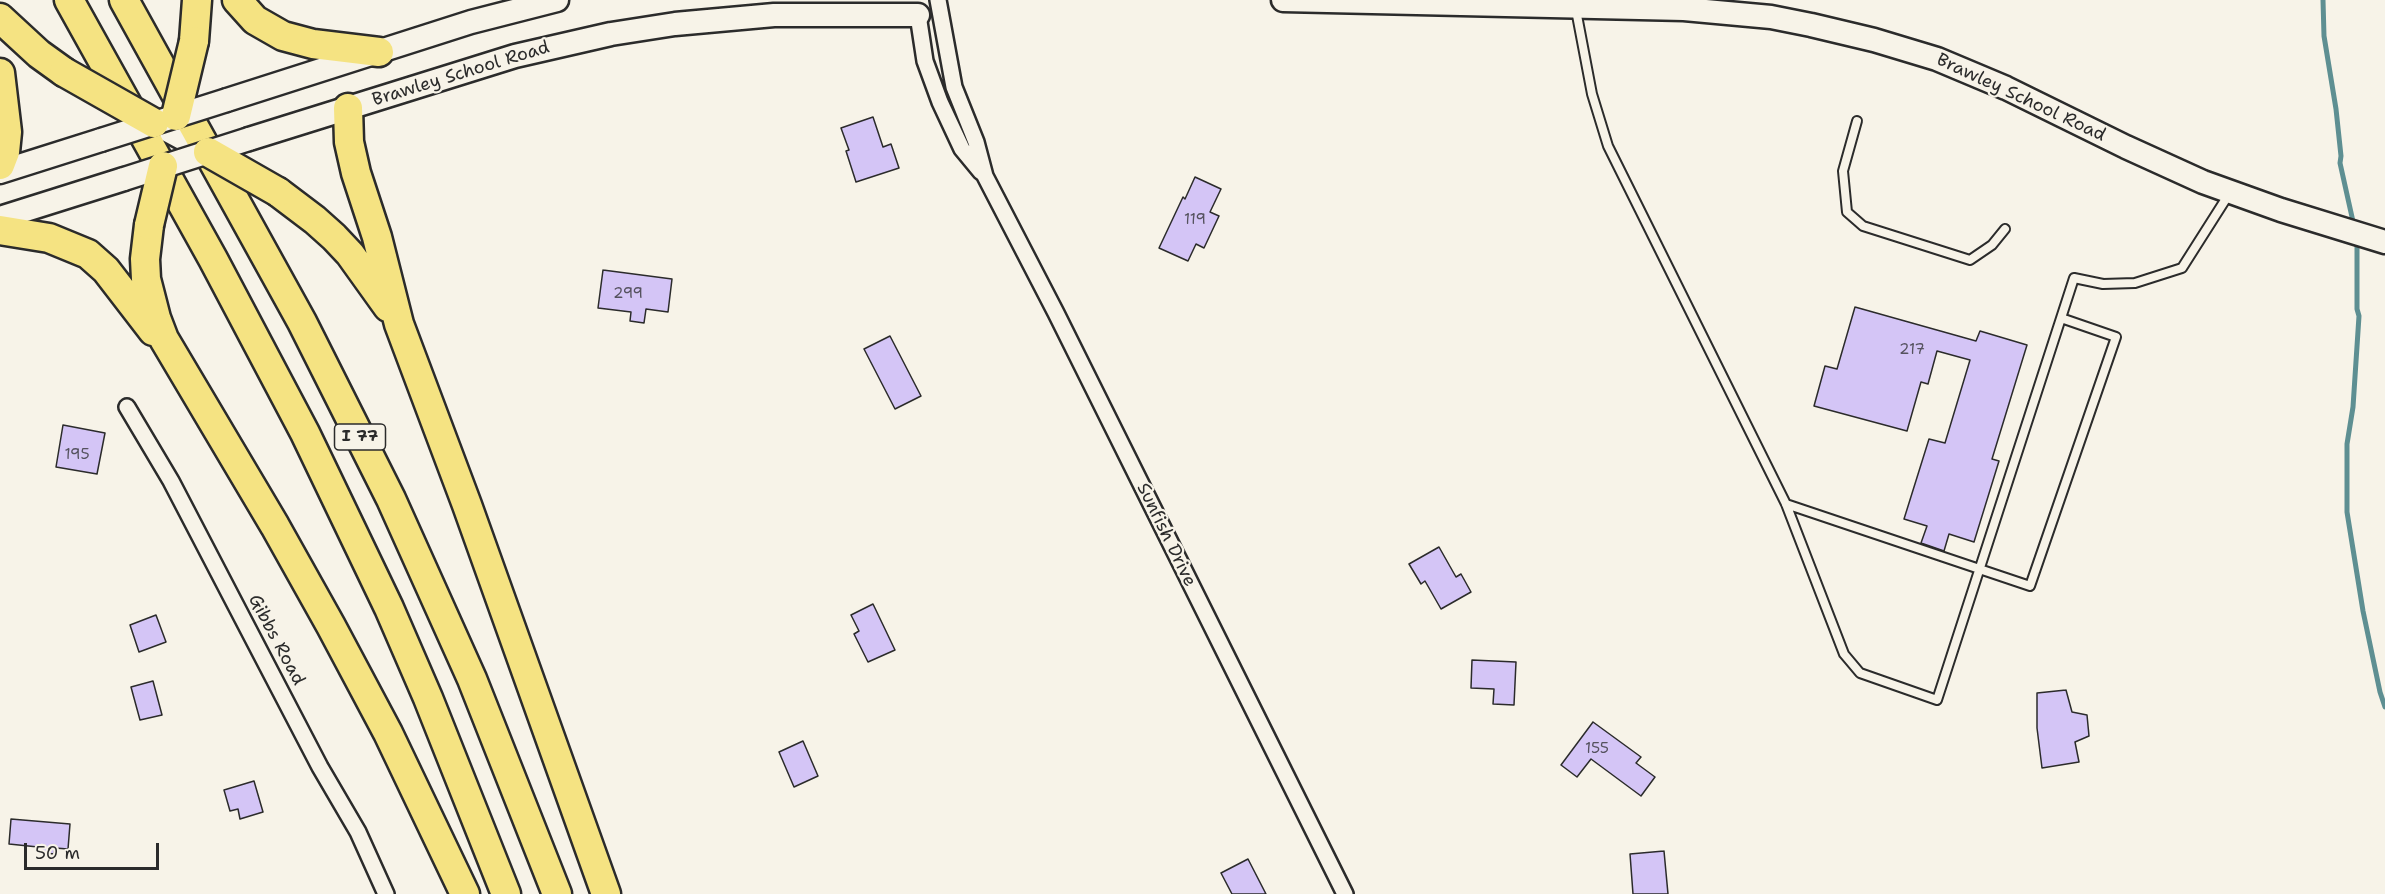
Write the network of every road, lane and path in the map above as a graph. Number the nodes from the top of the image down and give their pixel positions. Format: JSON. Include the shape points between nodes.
{"nodes":[{"id":1,"x":69,"y":0,"type":"edge"},
{"id":2,"x":124,"y":0,"type":"edge"},
{"id":3,"x":197,"y":0,"type":"edge"},
{"id":4,"x":237,"y":0,"type":"edge"},
{"id":5,"x":557,"y":0,"type":"edge"},
{"id":6,"x":938,"y":0,"type":"edge"},
{"id":7,"x":1283,"y":0,"type":"edge"},
{"id":8,"x":921,"y":5,"type":"edge"},
{"id":9,"x":1575,"y":6,"type":"junction"},
{"id":10,"x":0,"y":18,"type":"edge"},
{"id":11,"x":379,"y":52,"type":"junction"},
{"id":12,"x":0,"y":73,"type":"edge"},
{"id":13,"x":348,"y":108,"type":"junction"},
{"id":14,"x":1857,"y":121,"type":"dead end"},
{"id":15,"x":167,"y":124,"type":"junction"},
{"id":16,"x":208,"y":153,"type":"junction"},
{"id":17,"x":0,"y":165,"type":"edge"},
{"id":18,"x":164,"y":166,"type":"junction"},
{"id":19,"x":0,"y":172,"type":"edge"},
{"id":20,"x":985,"y":176,"type":"junction"},
{"id":21,"x":2230,"y":192,"type":"junction"},
{"id":22,"x":0,"y":218,"type":"edge"},
{"id":23,"x":2006,"y":229,"type":"dead end"},
{"id":24,"x":0,"y":230,"type":"edge"},
{"id":25,"x":2385,"y":242,"type":"edge"},
{"id":26,"x":2061,"y":318,"type":"junction"},
{"id":27,"x":399,"y":324,"type":"junction"},
{"id":28,"x":175,"y":360,"type":"junction"},
{"id":29,"x":127,"y":407,"type":"dead end"},
{"id":30,"x":1786,"y":504,"type":"junction"},
{"id":31,"x":1980,"y":569,"type":"junction"},
{"id":32,"x":386,"y":894,"type":"edge"},
{"id":33,"x":465,"y":894,"type":"edge"},
{"id":34,"x":506,"y":894,"type":"edge"},
{"id":35,"x":556,"y":894,"type":"edge"},
{"id":36,"x":606,"y":894,"type":"edge"},
{"id":37,"x":1345,"y":894,"type":"edge"}],
"edges":[{"from":1,"to":34,"type":"highway","number":"I 77","via":[[229,287],[310,442],[428,698]]},
{"from":2,"to":35,"type":"highway","number":"I 77","via":[[297,312],[381,480],[472,679]]},
{"from":3,"to":15,"type":"highway","bridge":true,"via":[[194,41]]},
{"from":4,"to":11,"type":"highway","via":[[255,20],[284,36],[313,44]]},
{"from":5,"to":11,"type":"main road"},
{"from":6,"to":20,"type":"street","name":"Sunfish Drive","via":[[954,87]]},
{"from":7,"to":9,"type":"main road","name":"Brawley School Road"},
{"from":8,"to":13,"type":"main road","name":"Brawley School Road","via":[[643,28],[515,56]]},
{"from":8,"to":20,"type":"street","name":"Sunfish Drive","via":[[925,61],[940,102],[962,149]]},
{"from":9,"to":21,"type":"main road","name":"Brawley School Road","via":[[1684,9],[1771,17],[1874,40],[1937,59],[1987,80]]},
{"from":9,"to":30,"type":"lane","via":[[1592,94],[1608,146]]},
{"from":10,"to":15,"type":"highway","bridge":true,"via":[[64,72]]},
{"from":11,"to":15,"type":"main road","bridge":true,"via":[[227,100]]},
{"from":12,"to":17,"type":"highway","via":[[7,132]]},
{"from":13,"to":16,"type":"main road","name":"Brawley School Road","bridge":true},
{"from":13,"to":27,"type":"highway","via":[[349,142],[356,172]]},
{"from":14,"to":23,"type":"lane","via":[[1843,171],[1847,212],[1863,226],[1970,260]]},
{"from":15,"to":16,"type":"main road"},
{"from":15,"to":18,"type":"main road"},
{"from":15,"to":19,"type":"main road","bridge":true},
{"from":16,"to":18,"type":"main road","name":"Brawley School Road","bridge":true},
{"from":16,"to":27,"type":"highway","bridge":true,"via":[[278,192],[315,220],[350,254]]},
{"from":18,"to":22,"type":"main road","name":"Brawley School Road","bridge":true},
{"from":18,"to":28,"type":"highway","bridge":true,"via":[[149,225],[146,279],[156,318]]},
{"from":20,"to":37,"type":"street","name":"Sunfish Drive"},
{"from":21,"to":25,"type":"main road","name":"Brawley School Road"},
{"from":21,"to":26,"type":"lane","via":[[2182,268],[2135,283],[2103,284],[2074,278]]},
{"from":24,"to":28,"type":"highway","via":[[49,238],[88,254],[106,270]]},
{"from":26,"to":31,"type":"lane"},
{"from":26,"to":31,"type":"lane","via":[[2116,337],[2030,586]]},
{"from":27,"to":36,"type":"highway"},
{"from":28,"to":33,"type":"highway","via":[[331,626],[393,743]]},
{"from":29,"to":32,"type":"street","name":"Gibbs Road","via":[[171,481],[358,832]]},
{"from":30,"to":31,"type":"lane"},
{"from":30,"to":31,"type":"lane","via":[[1844,654],[1860,673],[1938,700]]}]}
